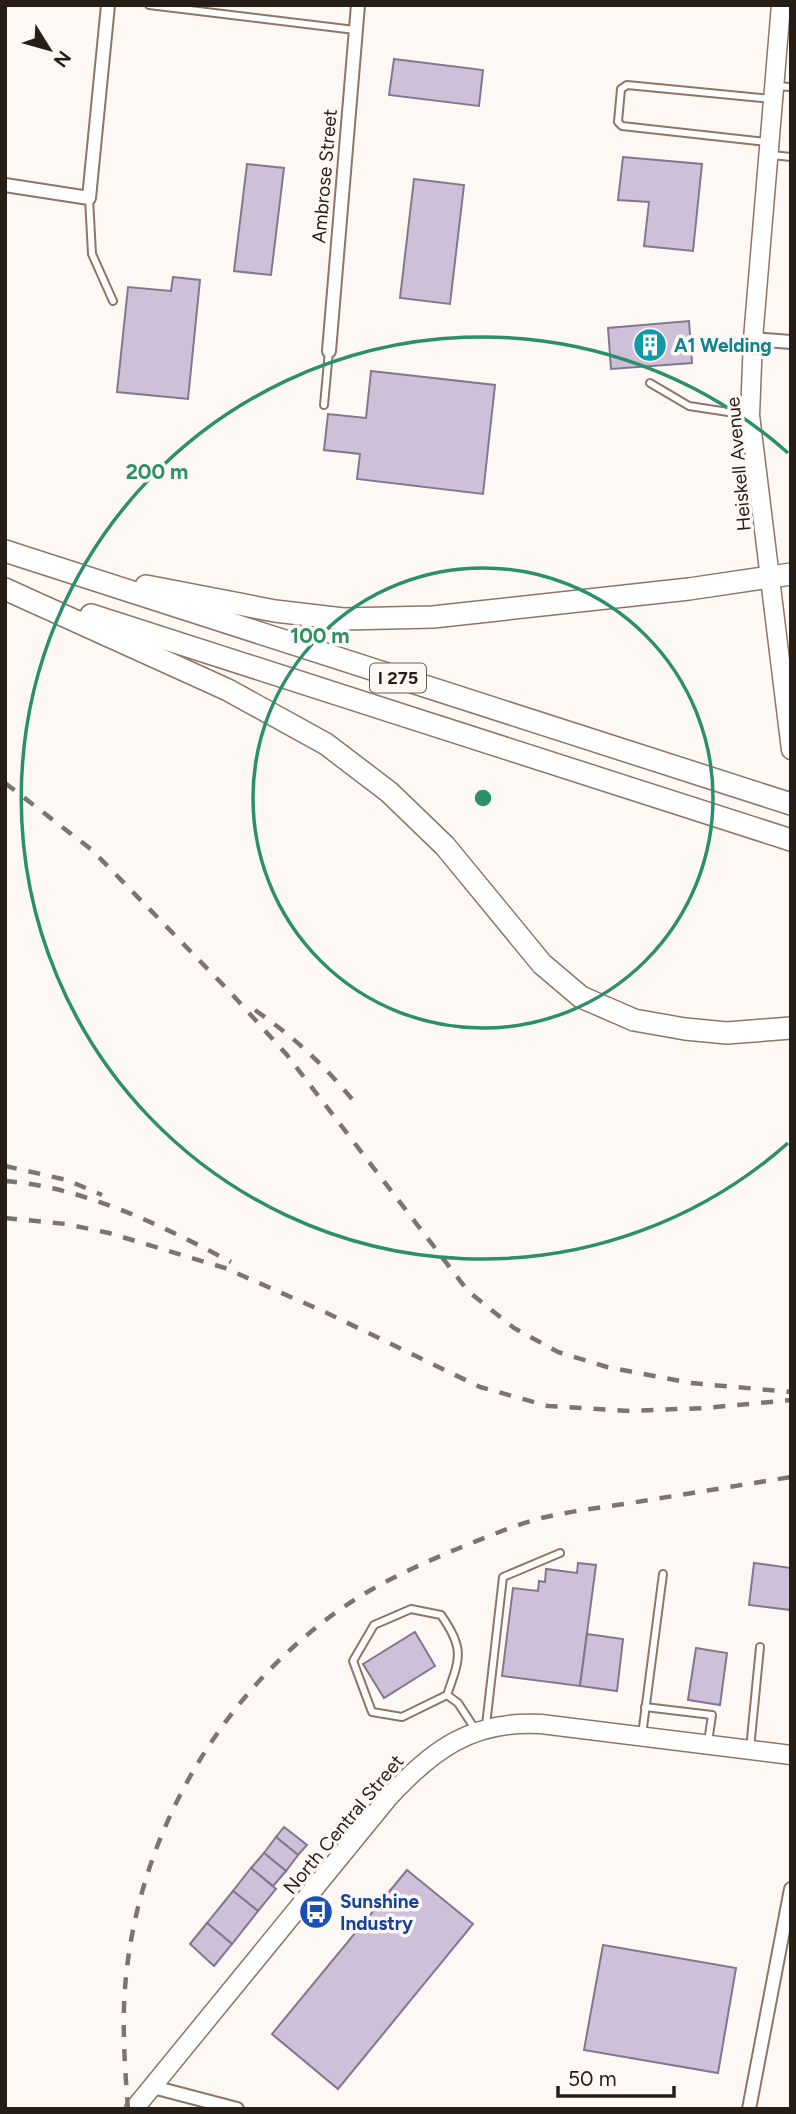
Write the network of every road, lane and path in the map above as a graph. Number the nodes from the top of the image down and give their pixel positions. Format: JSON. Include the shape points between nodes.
{"nodes":[{"id":1,"x":108,"y":5,"type":"edge"},
{"id":2,"x":149,"y":5,"type":"edge"},
{"id":3,"x":358,"y":5,"type":"edge"},
{"id":4,"x":781,"y":5,"type":"edge"},
{"id":5,"x":356,"y":30,"type":"junction"},
{"id":6,"x":779,"y":91,"type":"edge"},
{"id":7,"x":769,"y":148,"type":"junction"},
{"id":8,"x":791,"y":156,"type":"edge"},
{"id":9,"x":5,"y":185,"type":"edge"},
{"id":10,"x":89,"y":198,"type":"junction"},
{"id":11,"x":113,"y":301,"type":"dead end"},
{"id":12,"x":753,"y":339,"type":"junction"},
{"id":13,"x":791,"y":342,"type":"edge"},
{"id":14,"x":328,"y":351,"type":"joint"},
{"id":15,"x":650,"y":383,"type":"dead end"},
{"id":16,"x":324,"y":405,"type":"dead end"},
{"id":17,"x":750,"y":415,"type":"junction"},
{"id":18,"x":5,"y":551,"type":"edge"},
{"id":19,"x":68,"y":572,"type":"junction"},
{"id":20,"x":781,"y":575,"type":"edge"},
{"id":21,"x":5,"y":589,"type":"edge"},
{"id":22,"x":791,"y":750,"type":"edge"},
{"id":23,"x":791,"y":804,"type":"edge"},
{"id":24,"x":791,"y":840,"type":"edge"},
{"id":25,"x":791,"y":1028,"type":"edge"},
{"id":26,"x":560,"y":1553,"type":"dead end"},
{"id":27,"x":663,"y":1574,"type":"dead end"},
{"id":28,"x":760,"y":1647,"type":"dead end"},
{"id":29,"x":447,"y":1695,"type":"junction"},
{"id":30,"x":645,"y":1707,"type":"junction"},
{"id":31,"x":481,"y":1730,"type":"junction"},
{"id":32,"x":642,"y":1736,"type":"junction"},
{"id":33,"x":708,"y":1744,"type":"junction"},
{"id":34,"x":791,"y":1745,"type":"edge"},
{"id":35,"x":750,"y":1750,"type":"junction"},
{"id":36,"x":769,"y":1752,"type":"junction"},
{"id":37,"x":791,"y":1755,"type":"edge"},
{"id":38,"x":791,"y":1889,"type":"edge"},
{"id":39,"x":153,"y":2087,"type":"junction"},
{"id":40,"x":134,"y":2109,"type":"edge"},
{"id":41,"x":237,"y":2109,"type":"edge"},
{"id":42,"x":748,"y":2109,"type":"edge"}],
"edges":[{"from":1,"to":10,"type":"street"},
{"from":2,"to":5,"type":"lane"},
{"from":3,"to":5,"type":"street","name":"Ambrose Street"},
{"from":4,"to":6,"type":"main road","name":"Heiskell Avenue"},
{"from":5,"to":14,"type":"street","name":"Ambrose Street"},
{"from":6,"to":7,"type":"main road","name":"Heiskell Avenue"},
{"from":6,"to":7,"type":"lane","via":[[627,85],[621,89],[618,122],[622,126]]},
{"from":7,"to":8,"type":"lane"},
{"from":7,"to":12,"type":"main road","name":"Heiskell Avenue"},
{"from":9,"to":10,"type":"street"},
{"from":10,"to":11,"type":"lane","via":[[92,254]]},
{"from":12,"to":13,"type":"street"},
{"from":12,"to":17,"type":"main road","name":"Heiskell Avenue"},
{"from":14,"to":16,"type":"lane"},
{"from":15,"to":17,"type":"lane","via":[[689,406]]},
{"from":17,"to":20,"type":"main road","name":"Heiskell Avenue"},
{"from":18,"to":19,"type":"highway","number":"I 275"},
{"from":19,"to":20,"type":"highway","via":[[275,611],[343,619],[433,617]]},
{"from":19,"to":23,"type":"highway","number":"I 275"},
{"from":20,"to":22,"type":"main road","name":"Heiskell Avenue"},
{"from":21,"to":24,"type":"highway","number":"I 275"},
{"from":21,"to":25,"type":"highway","via":[[228,690],[326,744],[389,792],[445,846],[542,964],[581,997],[634,1020],[685,1030],[727,1033]]},
{"from":26,"to":31,"type":"lane","via":[[503,1577]]},
{"from":27,"to":30,"type":"lane"},
{"from":28,"to":35,"type":"lane"},
{"from":29,"to":29,"type":"lane","via":[[402,1717],[372,1712],[353,1661],[374,1625],[411,1609],[442,1615],[457,1637],[458,1665]]},
{"from":29,"to":31,"type":"lane"},
{"from":30,"to":32,"type":"lane"},
{"from":30,"to":33,"type":"lane","via":[[712,1716]]},
{"from":31,"to":32,"type":"main road","name":"North Central Street","via":[[522,1723]]},
{"from":31,"to":39,"type":"main road","name":"North Central Street","via":[[440,1749],[387,1798]]},
{"from":32,"to":33,"type":"main road","name":"North Central Street"},
{"from":33,"to":35,"type":"main road","name":"North Central Street"},
{"from":34,"to":36,"type":"main road"},
{"from":35,"to":36,"type":"main road","name":"North Central Street"},
{"from":36,"to":37,"type":"main road","name":"North Central Street"},
{"from":38,"to":42,"type":"street"},
{"from":39,"to":40,"type":"main road","name":"North Central Street"},
{"from":39,"to":41,"type":"street"}]}
